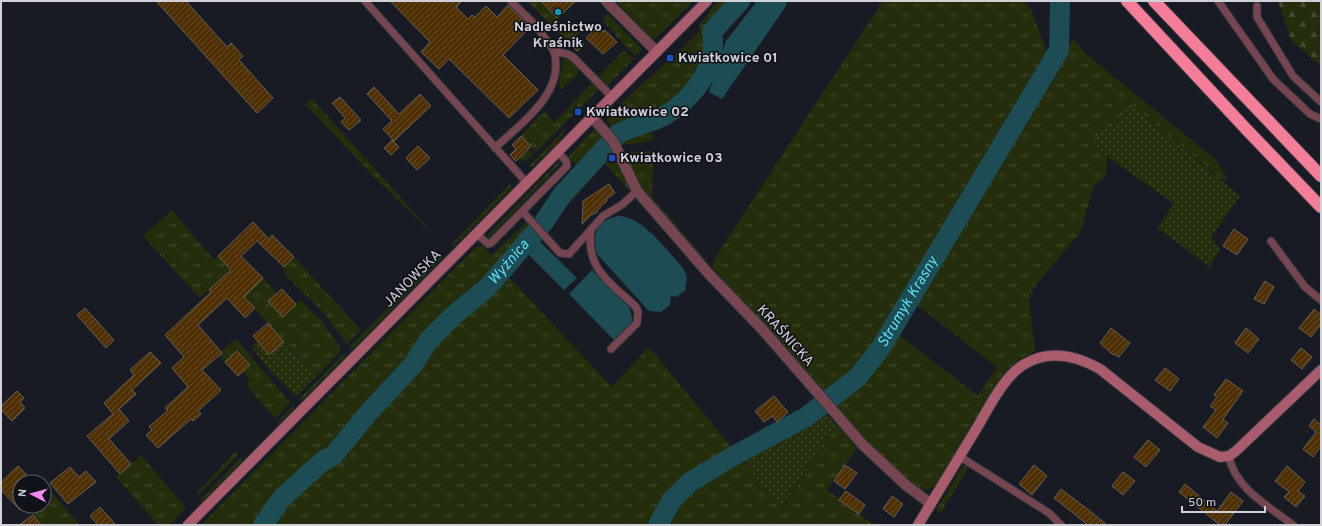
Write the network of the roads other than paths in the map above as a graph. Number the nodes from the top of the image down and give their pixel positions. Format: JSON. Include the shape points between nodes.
{"nodes":[{"id":1,"x":365,"y":1,"type":"edge"},
{"id":2,"x":511,"y":1,"type":"edge"},
{"id":3,"x":606,"y":1,"type":"edge"},
{"id":4,"x":707,"y":1,"type":"edge"},
{"id":5,"x":1127,"y":1,"type":"edge"},
{"id":6,"x":1154,"y":1,"type":"edge"},
{"id":7,"x":1218,"y":1,"type":"edge"},
{"id":8,"x":1257,"y":6,"type":"dead end"},
{"id":9,"x":554,"y":51,"type":"junction"},
{"id":10,"x":657,"y":52,"type":"junction"},
{"id":11,"x":612,"y":98,"type":"junction"},
{"id":12,"x":1321,"y":102,"type":"edge"},
{"id":13,"x":592,"y":117,"type":"junction"},
{"id":14,"x":1321,"y":119,"type":"edge"},
{"id":15,"x":495,"y":148,"type":"junction"},
{"id":16,"x":558,"y":152,"type":"junction"},
{"id":17,"x":1321,"y":176,"type":"edge"},
{"id":18,"x":527,"y":183,"type":"junction"},
{"id":19,"x":637,"y":191,"type":"junction"},
{"id":20,"x":1321,"y":208,"type":"edge"},
{"id":21,"x":523,"y":212,"type":"junction"},
{"id":22,"x":591,"y":230,"type":"junction"},
{"id":23,"x":477,"y":234,"type":"junction"},
{"id":24,"x":1271,"y":241,"type":"dead end"},
{"id":25,"x":1321,"y":300,"type":"edge"},
{"id":26,"x":610,"y":349,"type":"dead end"},
{"id":27,"x":1321,"y":370,"type":"edge"},
{"id":28,"x":959,"y":456,"type":"junction"},
{"id":29,"x":1229,"y":456,"type":"junction"},
{"id":30,"x":931,"y":504,"type":"junction"},
{"id":31,"x":188,"y":525,"type":"edge"},
{"id":32,"x":918,"y":525,"type":"edge"},
{"id":33,"x":1061,"y":525,"type":"edge"},
{"id":34,"x":1293,"y":525,"type":"edge"}],
"edges":[{"from":1,"to":15,"type":"lane"},
{"from":2,"to":9,"type":"lane","via":[[537,27]]},
{"from":3,"to":10,"type":"street"},
{"from":4,"to":10,"type":"street","name":"JANOWSKA"},
{"from":5,"to":20,"type":"highway"},
{"from":6,"to":17,"type":"highway"},
{"from":7,"to":14,"type":"lane","via":[[1273,79],[1310,114]]},
{"from":8,"to":12,"type":"lane","via":[[1257,17],[1293,76]]},
{"from":9,"to":11,"type":"lane","via":[[573,57]]},
{"from":9,"to":15,"type":"lane","via":[[556,64],[551,90]]},
{"from":10,"to":11,"type":"street","name":"JANOWSKA"},
{"from":11,"to":13,"type":"street","name":"JANOWSKA"},
{"from":13,"to":16,"type":"street","name":"JANOWSKA"},
{"from":13,"to":19,"type":"street","name":"KRAŚNICKA","via":[[618,149]]},
{"from":15,"to":18,"type":"lane"},
{"from":16,"to":18,"type":"street","name":"JANOWSKA"},
{"from":16,"to":21,"type":"lane","via":[[567,166]]},
{"from":18,"to":23,"type":"street","name":"JANOWSKA"},
{"from":19,"to":22,"type":"lane","via":[[623,204],[603,216]]},
{"from":19,"to":30,"type":"street","name":"KRAŚNICKA","via":[[863,445],[907,486]]},
{"from":21,"to":22,"type":"lane","via":[[560,253],[569,254]]},
{"from":21,"to":23,"type":"lane","via":[[492,243],[488,244]]},
{"from":22,"to":26,"type":"lane","via":[[589,246],[594,264],[638,312],[635,327]]},
{"from":23,"to":31,"type":"street","name":"JANOWSKA"},
{"from":24,"to":25,"type":"lane","via":[[1305,287]]},
{"from":27,"to":29,"type":"street"},
{"from":28,"to":29,"type":"street","via":[[996,397],[1021,366],[1040,357],[1061,355],[1075,357],[1100,369],[1198,447],[1220,457]]},
{"from":28,"to":30,"type":"street"},
{"from":28,"to":33,"type":"lane","via":[[1049,513]]},
{"from":29,"to":34,"type":"lane","via":[[1232,468],[1249,491]]},
{"from":30,"to":32,"type":"street"}]}
